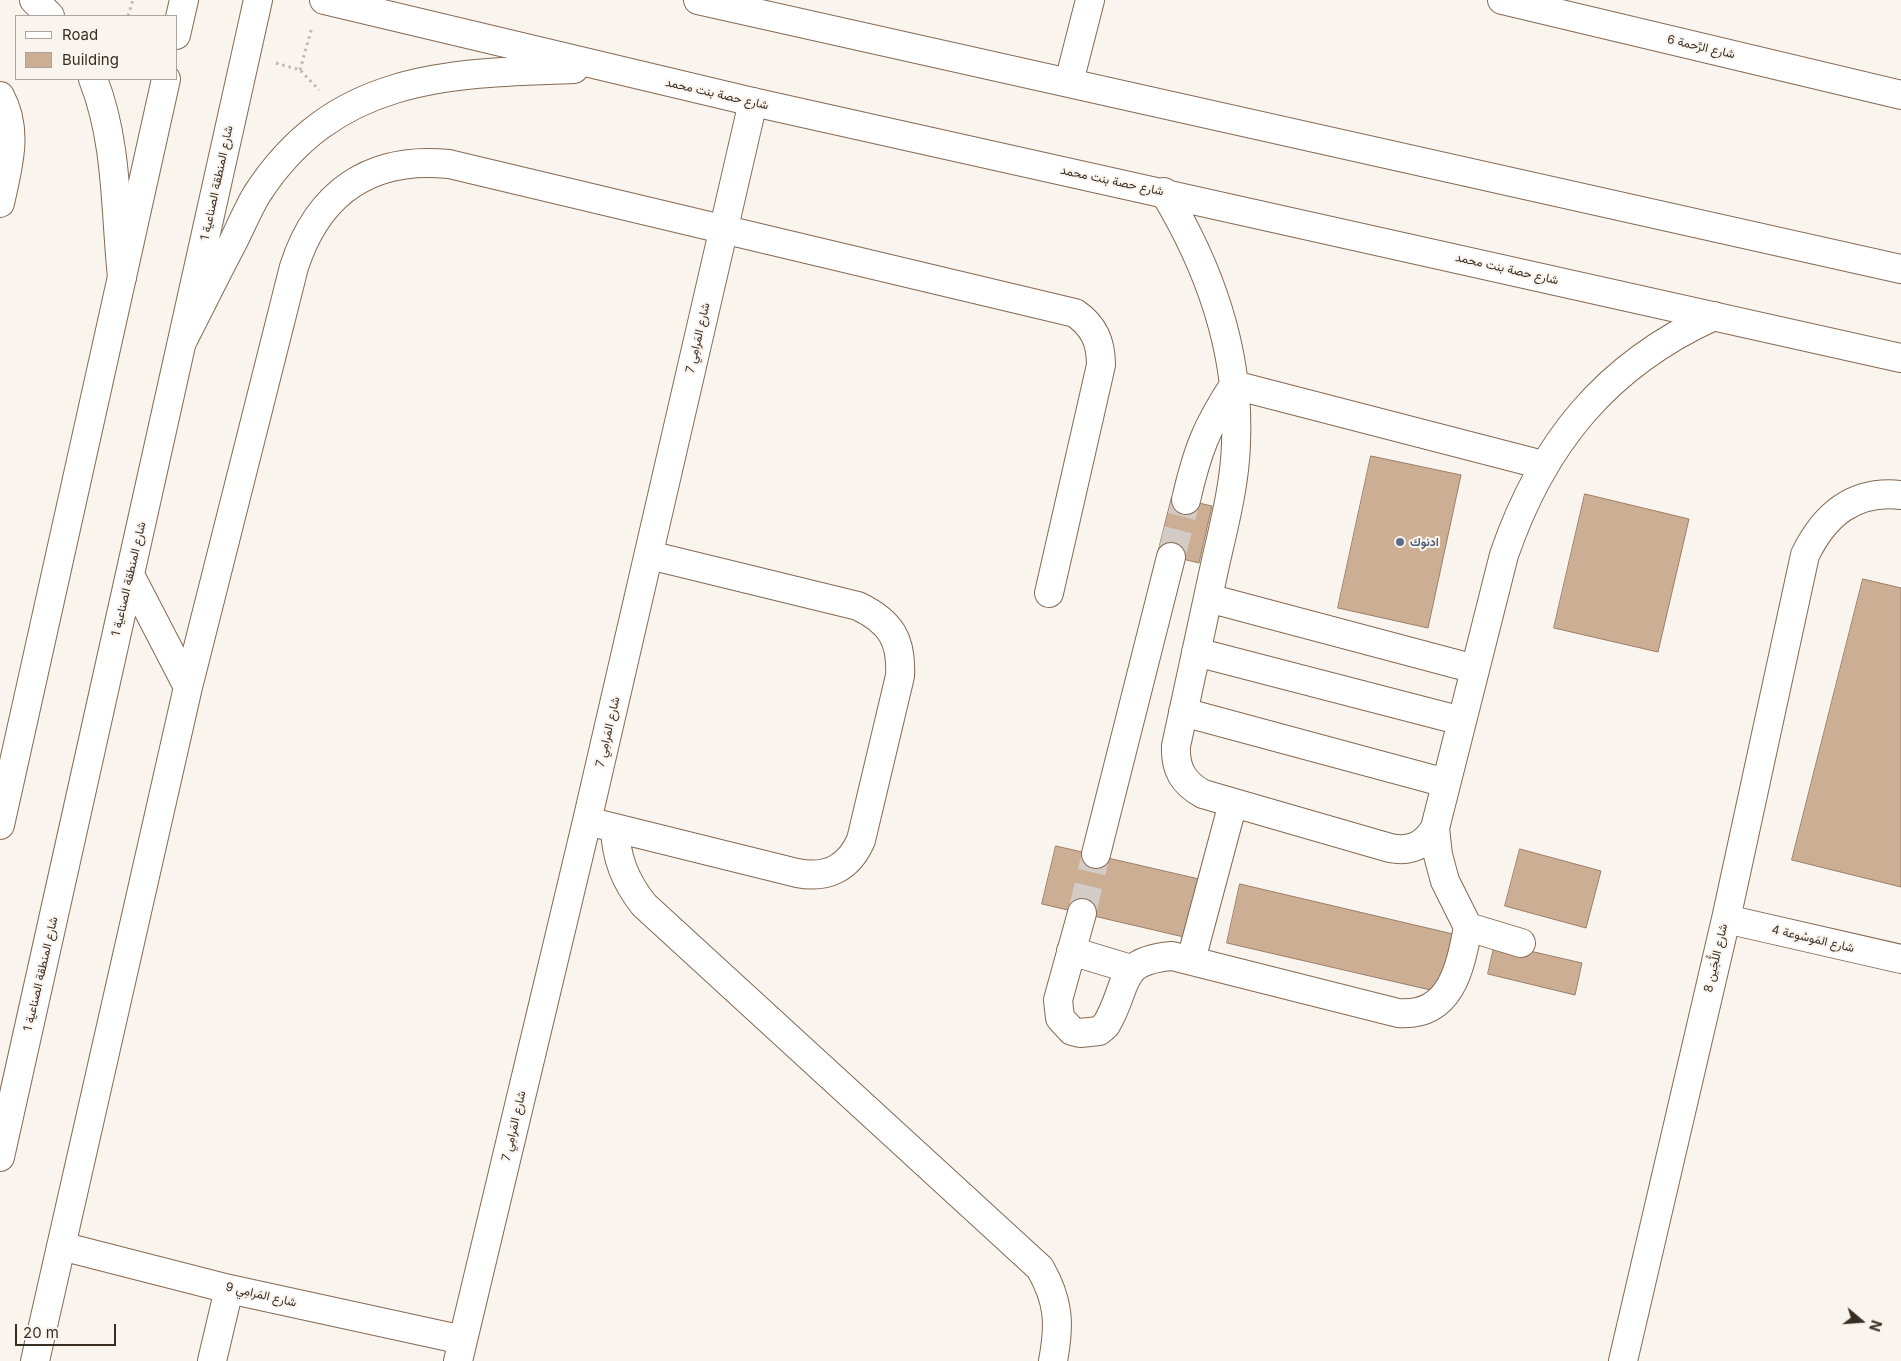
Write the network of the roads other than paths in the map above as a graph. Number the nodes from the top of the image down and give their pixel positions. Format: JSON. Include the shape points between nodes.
{"nodes":[{"id":1,"x":34,"y":0,"type":"edge"},
{"id":2,"x":184,"y":0,"type":"edge"},
{"id":3,"x":258,"y":0,"type":"edge"},
{"id":4,"x":698,"y":0,"type":"edge"},
{"id":5,"x":1090,"y":0,"type":"edge"},
{"id":6,"x":1502,"y":0,"type":"edge"},
{"id":7,"x":1549,"y":5,"type":"edge"},
{"id":8,"x":319,"y":9,"type":"edge"},
{"id":9,"x":49,"y":15,"type":"edge"},
{"id":10,"x":178,"y":26,"type":"edge"},
{"id":11,"x":609,"y":68,"type":"junction"},
{"id":12,"x":92,"y":80,"type":"edge"},
{"id":13,"x":166,"y":80,"type":"edge"},
{"id":14,"x":1069,"y":82,"type":"junction"},
{"id":15,"x":1901,"y":95,"type":"edge"},
{"id":16,"x":0,"y":96,"type":"edge"},
{"id":17,"x":753,"y":102,"type":"junction"},
{"id":18,"x":1164,"y":192,"type":"junction"},
{"id":19,"x":0,"y":203,"type":"edge"},
{"id":20,"x":724,"y":229,"type":"junction"},
{"id":21,"x":1901,"y":269,"type":"edge"},
{"id":22,"x":122,"y":278,"type":"junction"},
{"id":23,"x":1714,"y":316,"type":"junction"},
{"id":24,"x":183,"y":340,"type":"junction"},
{"id":25,"x":1901,"y":358,"type":"edge"},
{"id":26,"x":1234,"y":385,"type":"junction"},
{"id":27,"x":1543,"y":465,"type":"junction"},
{"id":28,"x":1901,"y":495,"type":"edge"},
{"id":29,"x":1186,"y":500,"type":"tunnel mouth"},
{"id":30,"x":649,"y":555,"type":"junction"},
{"id":31,"x":1171,"y":556,"type":"tunnel mouth"},
{"id":32,"x":130,"y":575,"type":"junction"},
{"id":33,"x":1049,"y":593,"type":"dead end"},
{"id":34,"x":1208,"y":598,"type":"junction"},
{"id":35,"x":1196,"y":652,"type":"junction"},
{"id":36,"x":1475,"y":669,"type":"junction"},
{"id":37,"x":188,"y":687,"type":"junction"},
{"id":38,"x":1183,"y":712,"type":"junction"},
{"id":39,"x":1462,"y":721,"type":"junction"},
{"id":40,"x":1446,"y":783,"type":"junction"},
{"id":41,"x":1233,"y":803,"type":"junction"},
{"id":42,"x":587,"y":821,"type":"junction"},
{"id":43,"x":0,"y":825,"type":"edge"},
{"id":44,"x":615,"y":828,"type":"junction"},
{"id":45,"x":1434,"y":828,"type":"junction"},
{"id":46,"x":1096,"y":854,"type":"tunnel mouth"},
{"id":47,"x":1082,"y":913,"type":"tunnel mouth"},
{"id":48,"x":1726,"y":918,"type":"junction"},
{"id":49,"x":1468,"y":927,"type":"junction"},
{"id":50,"x":1521,"y":944,"type":"dead end"},
{"id":51,"x":1072,"y":951,"type":"junction"},
{"id":52,"x":1901,"y":958,"type":"edge"},
{"id":53,"x":1190,"y":960,"type":"junction"},
{"id":54,"x":1131,"y":969,"type":"junction"},
{"id":55,"x":0,"y":1157,"type":"edge"},
{"id":56,"x":61,"y":1246,"type":"junction"},
{"id":57,"x":230,"y":1289,"type":"junction"},
{"id":58,"x":461,"y":1350,"type":"edge"},
{"id":59,"x":35,"y":1361,"type":"edge"},
{"id":60,"x":212,"y":1361,"type":"edge"},
{"id":61,"x":1053,"y":1361,"type":"edge"},
{"id":62,"x":1623,"y":1361,"type":"edge"}],
"edges":[{"from":1,"to":9,"type":"street"},
{"from":2,"to":10,"type":"street"},
{"from":3,"to":24,"type":"street","name":"شارع المنطقة الصناعية 1"},
{"from":4,"to":14,"type":"street"},
{"from":5,"to":14,"type":"street"},
{"from":6,"to":7,"type":"street","name":"شارع الرَّحمة 6"},
{"from":7,"to":15,"type":"street","name":"شارع الرَّحمة 6"},
{"from":8,"to":11,"type":"street","name":"شارع حصة بنت محمد"},
{"from":11,"to":17,"type":"street","name":"شارع حصة بنت محمد"},
{"from":11,"to":24,"type":"street","via":[[484,72],[422,80],[366,99],[340,113],[294,150],[257,195]]},
{"from":12,"to":22,"type":"street","via":[[112,144]]},
{"from":13,"to":22,"type":"street"},
{"from":14,"to":21,"type":"street"},
{"from":16,"to":19,"type":"street","via":[[9,117],[11,147]]},
{"from":17,"to":18,"type":"street","name":"شارع حصة بنت محمد"},
{"from":17,"to":20,"type":"street","name":"شارع المَرامِي 7"},
{"from":18,"to":23,"type":"street","name":"شارع حصة بنت محمد"},
{"from":18,"to":26,"type":"street","via":[[1183,224],[1214,293],[1225,330]]},
{"from":20,"to":30,"type":"street","name":"شارع المَرامِي 7"},
{"from":20,"to":33,"type":"street","via":[[1075,313],[1091,326],[1101,350],[1101,364]]},
{"from":20,"to":37,"type":"street","via":[[449,164],[428,162],[401,164],[368,174],[334,197],[308,229],[294,267]]},
{"from":22,"to":43,"type":"street"},
{"from":23,"to":25,"type":"street","name":"شارع حصة بنت محمد"},
{"from":23,"to":27,"type":"street","via":[[1682,331],[1622,372],[1571,426]]},
{"from":24,"to":32,"type":"street","name":"شارع المنطقة الصناعية 1"},
{"from":26,"to":27,"type":"street"},
{"from":26,"to":29,"type":"street","via":[[1200,443]]},
{"from":26,"to":34,"type":"street","via":[[1236,442],[1233,480]]},
{"from":27,"to":36,"type":"street","via":[[1516,520],[1504,555]]},
{"from":28,"to":48,"type":"street","name":"شارع اللُّجَين 8","via":[[1861,498],[1842,507],[1826,520],[1805,555]]},
{"from":30,"to":42,"type":"street","name":"شارع المَرامِي 7"},
{"from":30,"to":44,"type":"street","via":[[858,606],[874,614],[896,640],[901,658],[900,676],[860,840],[847,863],[835,870],[810,876]]},
{"from":31,"to":46,"type":"street"},
{"from":32,"to":37,"type":"street"},
{"from":32,"to":55,"type":"street","name":"شارع المنطقة الصناعية 1"},
{"from":34,"to":35,"type":"street"},
{"from":34,"to":36,"type":"street"},
{"from":35,"to":38,"type":"street"},
{"from":35,"to":39,"type":"street"},
{"from":36,"to":39,"type":"street"},
{"from":37,"to":56,"type":"street"},
{"from":38,"to":40,"type":"street"},
{"from":38,"to":41,"type":"street","via":[[1176,746],[1181,775],[1198,791]]},
{"from":39,"to":40,"type":"street"},
{"from":40,"to":45,"type":"street"},
{"from":41,"to":45,"type":"street","via":[[1401,850],[1421,844]]},
{"from":41,"to":53,"type":"street"},
{"from":42,"to":44,"type":"street"},
{"from":42,"to":58,"type":"street","name":"شارع المَرامِي 7"},
{"from":44,"to":61,"type":"street","via":[[622,869],[644,904],[1040,1268],[1057,1307]]},
{"from":45,"to":49,"type":"street","via":[[1445,881]]},
{"from":47,"to":51,"type":"street"},
{"from":48,"to":52,"type":"street","name":"شارع المَوسُوعة 4"},
{"from":48,"to":62,"type":"street","name":"شارع اللُّجَين 8"},
{"from":49,"to":50,"type":"street"},
{"from":49,"to":53,"type":"street","via":[[1451,987],[1445,996],[1428,1009],[1409,1014],[1398,1014]]},
{"from":51,"to":54,"type":"street"},
{"from":51,"to":54,"type":"street","via":[[1058,1009],[1065,1025],[1080,1033],[1099,1031],[1106,1024]]},
{"from":53,"to":54,"type":"street","via":[[1158,957]]},
{"from":56,"to":57,"type":"street","name":"شارع المَرامِي 9"},
{"from":56,"to":59,"type":"street"},
{"from":57,"to":58,"type":"street","name":"شارع المَرامِي 9"},
{"from":57,"to":60,"type":"street"}]}
